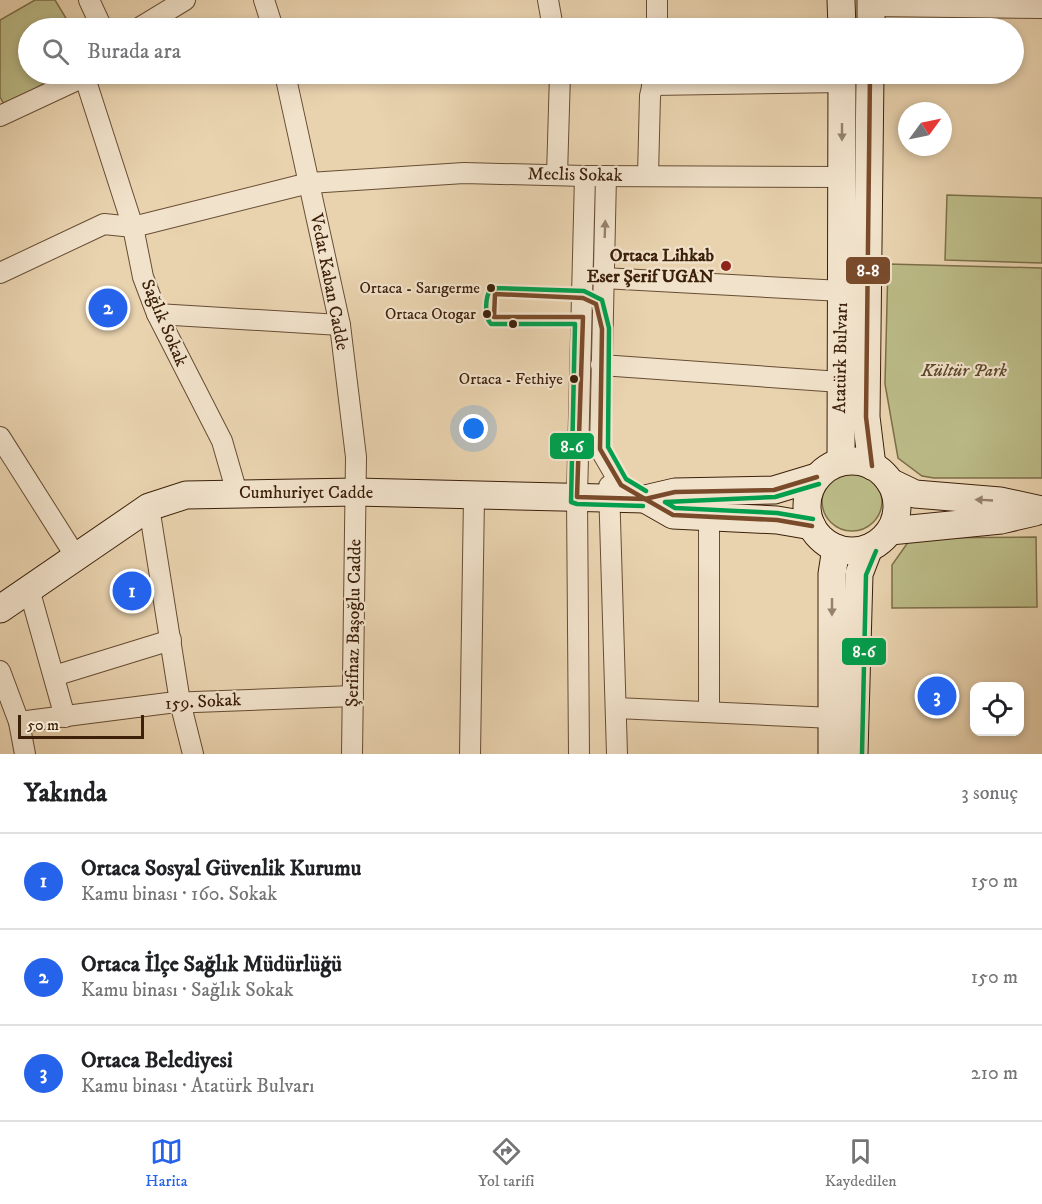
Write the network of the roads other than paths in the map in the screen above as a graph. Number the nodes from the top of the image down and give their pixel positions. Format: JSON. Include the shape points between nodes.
{"nodes":[{"id":1,"x":89,"y":0,"type":"edge"},
{"id":2,"x":185,"y":0,"type":"edge"},
{"id":3,"x":264,"y":0,"type":"edge"},
{"id":4,"x":548,"y":0,"type":"edge"},
{"id":5,"x":657,"y":0,"type":"edge"},
{"id":6,"x":841,"y":0,"type":"edge"},
{"id":7,"x":1042,"y":8,"type":"edge"},
{"id":8,"x":871,"y":11,"type":"edge"},
{"id":9,"x":97,"y":18,"type":"edge"},
{"id":10,"x":155,"y":18,"type":"edge"},
{"id":11,"x":270,"y":18,"type":"edge"},
{"id":12,"x":551,"y":18,"type":"edge"},
{"id":13,"x":657,"y":18,"type":"edge"},
{"id":14,"x":842,"y":18,"type":"edge"},
{"id":15,"x":70,"y":84,"type":"edge"},
{"id":16,"x":89,"y":84,"type":"edge"},
{"id":17,"x":287,"y":84,"type":"edge"},
{"id":18,"x":560,"y":84,"type":"edge"},
{"id":19,"x":654,"y":84,"type":"edge"},
{"id":20,"x":842,"y":84,"type":"edge"},
{"id":21,"x":870,"y":84,"type":"edge"},
{"id":22,"x":0,"y":116,"type":"edge"},
{"id":23,"x":557,"y":176,"type":"junction"},
{"id":24,"x":585,"y":176,"type":"junction"},
{"id":25,"x":606,"y":176,"type":"junction"},
{"id":26,"x":648,"y":176,"type":"junction"},
{"id":27,"x":842,"y":177,"type":"junction"},
{"id":28,"x":309,"y":183,"type":"junction"},
{"id":29,"x":133,"y":227,"type":"junction"},
{"id":30,"x":0,"y":273,"type":"edge"},
{"id":31,"x":603,"y":278,"type":"junction"},
{"id":32,"x":842,"y":291,"type":"junction"},
{"id":33,"x":157,"y":314,"type":"junction"},
{"id":34,"x":340,"y":325,"type":"junction"},
{"id":35,"x":601,"y":365,"type":"junction"},
{"id":36,"x":840,"y":382,"type":"junction"},
{"id":37,"x":0,"y":437,"type":"edge"},
{"id":38,"x":609,"y":462,"type":"junction"},
{"id":39,"x":841,"y":462,"type":"junction"},
{"id":40,"x":881,"y":474,"type":"junction"},
{"id":41,"x":817,"y":477,"type":"junction"},
{"id":42,"x":356,"y":492,"type":"junction"},
{"id":43,"x":237,"y":493,"type":"junction"},
{"id":44,"x":474,"y":497,"type":"junction"},
{"id":45,"x":577,"y":497,"type":"junction"},
{"id":46,"x":609,"y":497,"type":"junction"},
{"id":47,"x":645,"y":499,"type":"junction"},
{"id":48,"x":149,"y":507,"type":"junction"},
{"id":49,"x":709,"y":517,"type":"junction"},
{"id":50,"x":812,"y":526,"type":"junction"},
{"id":51,"x":890,"y":531,"type":"junction"},
{"id":52,"x":836,"y":548,"type":"junction"},
{"id":53,"x":869,"y":548,"type":"junction"},
{"id":54,"x":76,"y":557,"type":"junction"},
{"id":55,"x":0,"y":582,"type":"edge"},
{"id":56,"x":29,"y":589,"type":"junction"},
{"id":57,"x":0,"y":609,"type":"edge"},
{"id":58,"x":171,"y":640,"type":"junction"},
{"id":59,"x":0,"y":671,"type":"edge"},
{"id":60,"x":54,"y":676,"type":"junction"},
{"id":61,"x":353,"y":696,"type":"junction"},
{"id":62,"x":180,"y":702,"type":"junction"},
{"id":63,"x":616,"y":708,"type":"junction"},
{"id":64,"x":709,"y":712,"type":"junction"},
{"id":65,"x":65,"y":717,"type":"junction"},
{"id":66,"x":833,"y":718,"type":"junction"},
{"id":67,"x":19,"y":722,"type":"junction"},
{"id":68,"x":25,"y":754,"type":"edge"},
{"id":69,"x":193,"y":754,"type":"edge"},
{"id":70,"x":352,"y":754,"type":"edge"},
{"id":71,"x":470,"y":754,"type":"edge"},
{"id":72,"x":579,"y":754,"type":"edge"},
{"id":73,"x":617,"y":754,"type":"edge"},
{"id":74,"x":832,"y":754,"type":"edge"},
{"id":75,"x":854,"y":754,"type":"edge"}],
"edges":[{"from":1,"to":9,"type":"street"},
{"from":2,"to":10,"type":"street"},
{"from":3,"to":11,"type":"street"},
{"from":4,"to":12,"type":"street"},
{"from":5,"to":13,"type":"street"},
{"from":6,"to":14,"type":"main road"},
{"from":7,"to":8,"type":"street"},
{"from":15,"to":22,"type":"street"},
{"from":16,"to":29,"type":"street","name":"Sağlık Sokak"},
{"from":17,"to":28,"type":"street","name":"Vedat Kaban Cadde"},
{"from":18,"to":23,"type":"street"},
{"from":19,"to":26,"type":"street"},
{"from":20,"to":27,"type":"main road","name":"Atatürk Bulvarı","one_way":true},
{"from":21,"to":40,"type":"main road","name":"Atatürk Bulvarı","via":[[866,417]]},
{"from":23,"to":24,"type":"street","name":"Meclis Sokak"},
{"from":23,"to":28,"type":"street","name":"Meclis Sokak","via":[[464,172]]},
{"from":24,"to":25,"type":"street","name":"Meclis Sokak"},
{"from":24,"to":45,"type":"street"},
{"from":25,"to":26,"type":"street","name":"Meclis Sokak"},
{"from":31,"to":25,"type":"street","one_way":true},
{"from":26,"to":27,"type":"street","name":"Meclis Sokak"},
{"from":27,"to":32,"type":"main road","name":"Atatürk Bulvarı"},
{"from":28,"to":29,"type":"street","name":"Meclis Sokak"},
{"from":28,"to":34,"type":"street","name":"Vedat Kaban Cadde"},
{"from":29,"to":30,"type":"street","name":"Meclis Sokak","via":[[104,224]]},
{"from":29,"to":33,"type":"street","name":"Sağlık Sokak","via":[[143,277]]},
{"from":31,"to":32,"type":"street"},
{"from":31,"to":35,"type":"street"},
{"from":32,"to":36,"type":"main road","name":"Atatürk Bulvarı"},
{"from":33,"to":34,"type":"street"},
{"from":33,"to":43,"type":"street","name":"Sağlık Sokak","via":[[222,441]]},
{"from":34,"to":42,"type":"street","name":"Vedat Kaban Cadde","via":[[356,457]]},
{"from":35,"to":36,"type":"street"},
{"from":35,"to":38,"type":"street","via":[[600,449]]},
{"from":36,"to":39,"type":"main road","name":"Atatürk Bulvarı"},
{"from":37,"to":54,"type":"street"},
{"from":38,"to":46,"type":"street"},
{"from":38,"to":47,"type":"street","via":[[621,485]]},
{"from":39,"to":40,"type":"main road","via":[[862,462]]},
{"from":39,"to":41,"type":"main road"},
{"from":40,"to":51,"type":"main road","via":[[897,506]]},
{"from":51,"to":40,"type":"main road","one_way":true,"via":[[1001,520],[1042,510],[1000,501],[915,495]]},
{"from":41,"to":47,"type":"main road","name":"Cumhuriyet Cadde","via":[[774,490],[675,492]]},
{"from":41,"to":50,"type":"main road","via":[[807,505]]},
{"from":42,"to":43,"type":"main road","name":"Cumhuriyet Cadde"},
{"from":42,"to":44,"type":"main road","name":"Cumhuriyet Cadde"},
{"from":42,"to":61,"type":"street","name":"Şerifnaz Başoğlu Cadde"},
{"from":43,"to":48,"type":"main road","name":"Cumhuriyet Cadde","via":[[186,495]]},
{"from":44,"to":45,"type":"main road","name":"Cumhuriyet Cadde"},
{"from":44,"to":71,"type":"street"},
{"from":45,"to":46,"type":"main road","name":"Cumhuriyet Cadde"},
{"from":45,"to":72,"type":"street"},
{"from":46,"to":47,"type":"main road","name":"Cumhuriyet Cadde"},
{"from":46,"to":63,"type":"street"},
{"from":47,"to":49,"type":"main road","name":"Cumhuriyet Cadde","via":[[673,515]]},
{"from":48,"to":54,"type":"main road","name":"Cumhuriyet Cadde"},
{"from":48,"to":58,"type":"street"},
{"from":49,"to":50,"type":"main road","name":"Cumhuriyet Cadde"},
{"from":49,"to":64,"type":"street"},
{"from":50,"to":52,"type":"main road","via":[[826,543]]},
{"from":51,"to":53,"type":"main road"},
{"from":52,"to":53,"type":"main road"},
{"from":52,"to":66,"type":"main road","one_way":true,"via":[[832,574]]},
{"from":53,"to":75,"type":"main road","via":[[859,574]]},
{"from":54,"to":56,"type":"main road","name":"Cumhuriyet Cadde"},
{"from":55,"to":56,"type":"main road"},
{"from":56,"to":57,"type":"main road","name":"Cumhuriyet Cadde"},
{"from":56,"to":60,"type":"street"},
{"from":58,"to":60,"type":"street"},
{"from":58,"to":62,"type":"street"},
{"from":59,"to":67,"type":"street"},
{"from":60,"to":65,"type":"street"},
{"from":61,"to":62,"type":"street","name":"159. Sokak"},
{"from":61,"to":70,"type":"street","name":"Şerifnaz Başoğlu Cadde"},
{"from":62,"to":65,"type":"street","name":"159. Sokak"},
{"from":62,"to":69,"type":"street"},
{"from":63,"to":64,"type":"street"},
{"from":63,"to":73,"type":"street"},
{"from":64,"to":66,"type":"street"},
{"from":65,"to":67,"type":"street","name":"159. Sokak"},
{"from":66,"to":74,"type":"main road"},
{"from":67,"to":68,"type":"street"}]}
